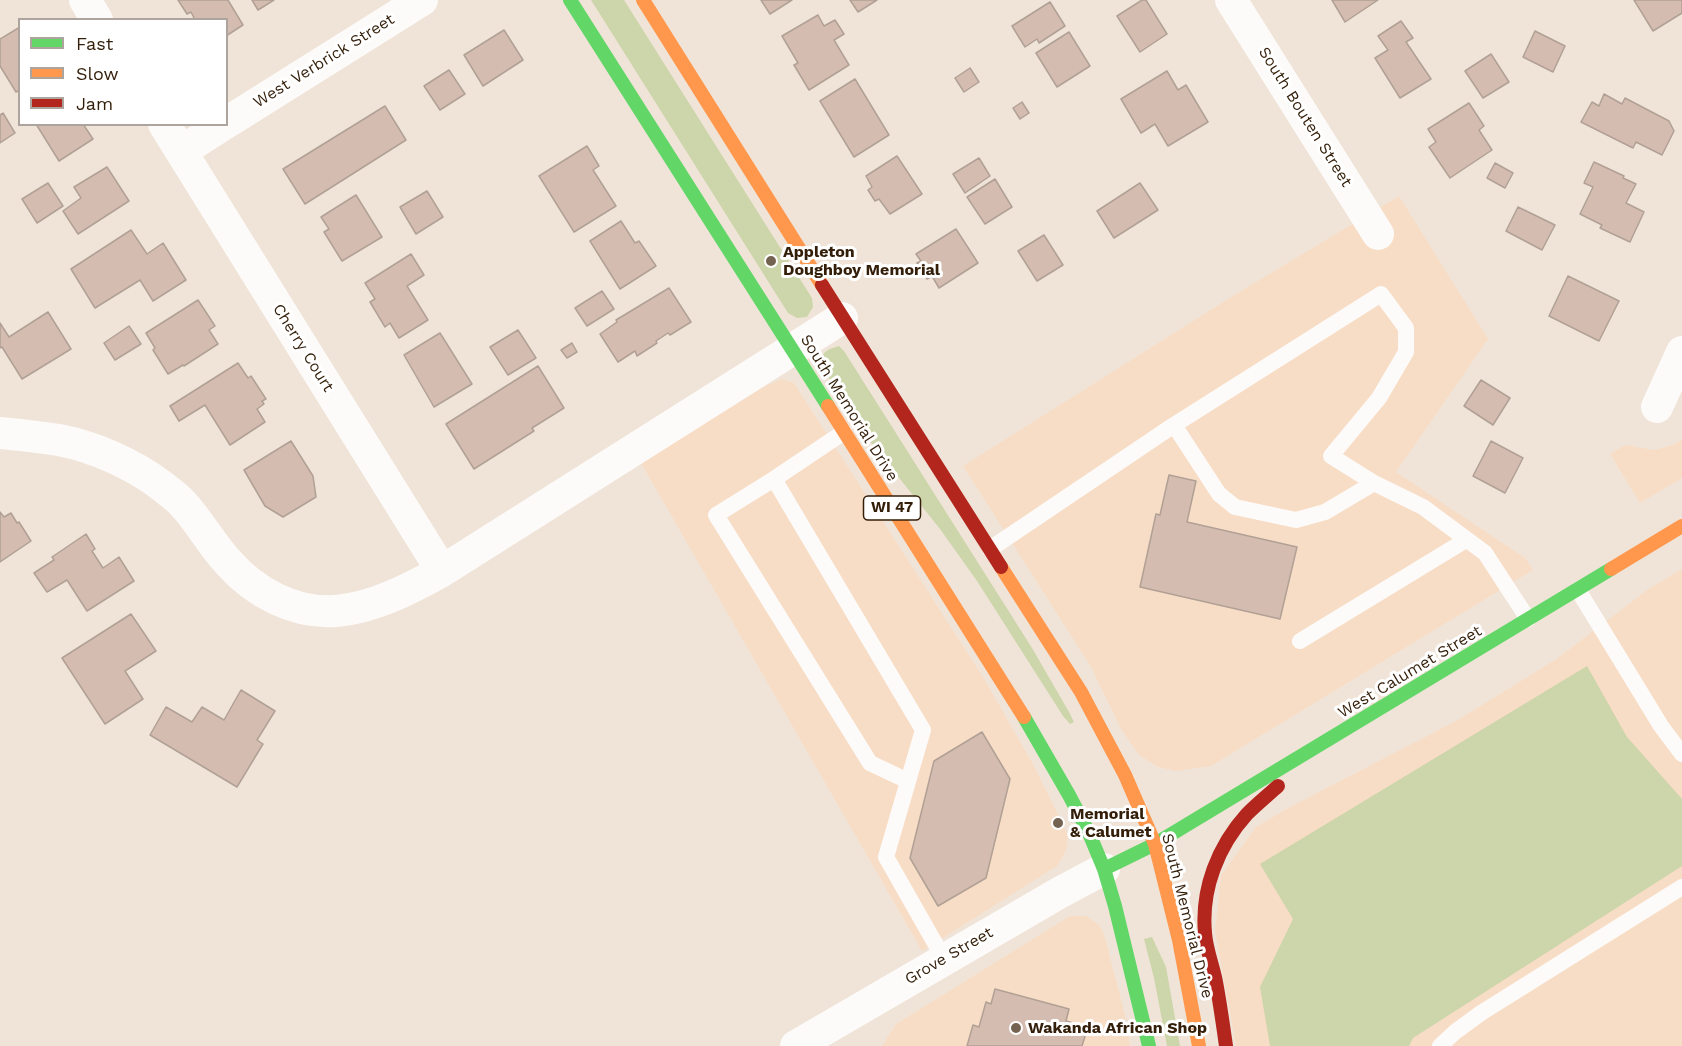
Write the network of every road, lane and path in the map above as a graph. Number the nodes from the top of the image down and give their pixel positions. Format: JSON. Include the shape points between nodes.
{"nodes":[{"id":1,"x":85,"y":0,"type":"edge"},
{"id":2,"x":422,"y":0,"type":"edge"},
{"id":3,"x":570,"y":0,"type":"edge"},
{"id":4,"x":643,"y":0,"type":"edge"},
{"id":5,"x":1231,"y":0,"type":"edge"},
{"id":6,"x":96,"y":18,"type":"edge"},
{"id":7,"x":228,"y":122,"type":"edge"},
{"id":8,"x":165,"y":126,"type":"edge"},
{"id":9,"x":222,"y":126,"type":"edge"},
{"id":10,"x":182,"y":151,"type":"junction"},
{"id":11,"x":1378,"y":234,"type":"dead end"},
{"id":12,"x":842,"y":318,"type":"junction"},
{"id":13,"x":793,"y":350,"type":"junction"},
{"id":14,"x":1682,"y":352,"type":"edge"},
{"id":15,"x":1657,"y":406,"type":"dead end"},
{"id":16,"x":1174,"y":425,"type":"junction"},
{"id":17,"x":844,"y":432,"type":"junction"},
{"id":18,"x":0,"y":433,"type":"edge"},
{"id":19,"x":774,"y":479,"type":"junction"},
{"id":20,"x":1374,"y":483,"type":"junction"},
{"id":21,"x":1682,"y":526,"type":"edge"},
{"id":22,"x":1466,"y":540,"type":"junction"},
{"id":23,"x":990,"y":549,"type":"junction"},
{"id":24,"x":442,"y":571,"type":"junction"},
{"id":25,"x":1578,"y":590,"type":"junction"},
{"id":26,"x":1528,"y":619,"type":"junction"},
{"id":27,"x":1300,"y":641,"type":"dead end"},
{"id":28,"x":1329,"y":740,"type":"junction"},
{"id":29,"x":1682,"y":754,"type":"edge"},
{"id":30,"x":908,"y":781,"type":"junction"},
{"id":31,"x":1155,"y":844,"type":"junction"},
{"id":32,"x":1104,"y":870,"type":"junction"},
{"id":33,"x":1682,"y":887,"type":"edge"},
{"id":34,"x":944,"y":959,"type":"junction"},
{"id":35,"x":809,"y":1042,"type":"edge"},
{"id":36,"x":1149,"y":1046,"type":"edge"},
{"id":37,"x":1199,"y":1046,"type":"edge"},
{"id":38,"x":1226,"y":1046,"type":"edge"},
{"id":39,"x":1440,"y":1046,"type":"edge"}],
"edges":[{"from":1,"to":6,"type":"street"},
{"from":2,"to":7,"type":"street","name":"West Verbrick Street"},
{"from":3,"to":13,"type":"main road","name":"South Memorial Drive","number":"WI 47"},
{"from":4,"to":12,"type":"main road","name":"South Memorial Drive"},
{"from":5,"to":11,"type":"street","name":"South Bouten Street"},
{"from":8,"to":10,"type":"street","name":"Cherry Court"},
{"from":9,"to":10,"type":"street","name":"West Verbrick Street"},
{"from":10,"to":24,"type":"street","name":"Cherry Court"},
{"from":12,"to":13,"type":"street"},
{"from":12,"to":23,"type":"main road","name":"South Memorial Drive"},
{"from":13,"to":17,"type":"main road","name":"South Memorial Drive","number":"WI 47"},
{"from":13,"to":24,"type":"street"},
{"from":14,"to":15,"type":"street"},
{"from":16,"to":20,"type":"lane","via":[[1219,494],[1235,507],[1296,520],[1325,512]]},
{"from":16,"to":20,"type":"lane","via":[[1382,294],[1406,328],[1406,352],[1379,398],[1331,456]]},
{"from":16,"to":23,"type":"lane"},
{"from":17,"to":19,"type":"lane"},
{"from":17,"to":32,"type":"main road","name":"South Memorial Drive","number":"WI 47","via":[[1026,718],[1089,833]]},
{"from":18,"to":24,"type":"street","via":[[59,440],[136,469],[183,503],[245,580],[268,596],[289,604],[335,611],[362,606]]},
{"from":19,"to":30,"type":"lane","via":[[923,730]]},
{"from":19,"to":30,"type":"lane","via":[[716,515],[870,763]]},
{"from":20,"to":22,"type":"lane","via":[[1423,507]]},
{"from":21,"to":25,"type":"main road","name":"West Calumet Street"},
{"from":22,"to":26,"type":"lane","via":[[1485,553]]},
{"from":22,"to":27,"type":"lane"},
{"from":23,"to":31,"type":"main road","name":"South Memorial Drive","via":[[1081,692],[1125,775]]},
{"from":25,"to":26,"type":"main road","name":"West Calumet Street"},
{"from":25,"to":29,"type":"lane"},
{"from":26,"to":28,"type":"main road","name":"West Calumet Street"},
{"from":28,"to":31,"type":"main road","name":"West Calumet Street"},
{"from":28,"to":38,"type":"main road","via":[[1245,817],[1217,860],[1208,885],[1205,934]]},
{"from":30,"to":34,"type":"lane","via":[[886,857]]},
{"from":31,"to":32,"type":"main road","name":"West Calumet Street"},
{"from":31,"to":37,"type":"main road","name":"South Memorial Drive","via":[[1179,940]]},
{"from":32,"to":34,"type":"street","name":"Grove Street"},
{"from":32,"to":36,"type":"main road","name":"South Memorial Drive","number":"WI 47"},
{"from":33,"to":39,"type":"lane","via":[[1481,1013]]},
{"from":34,"to":35,"type":"street","name":"Grove Street"}]}
